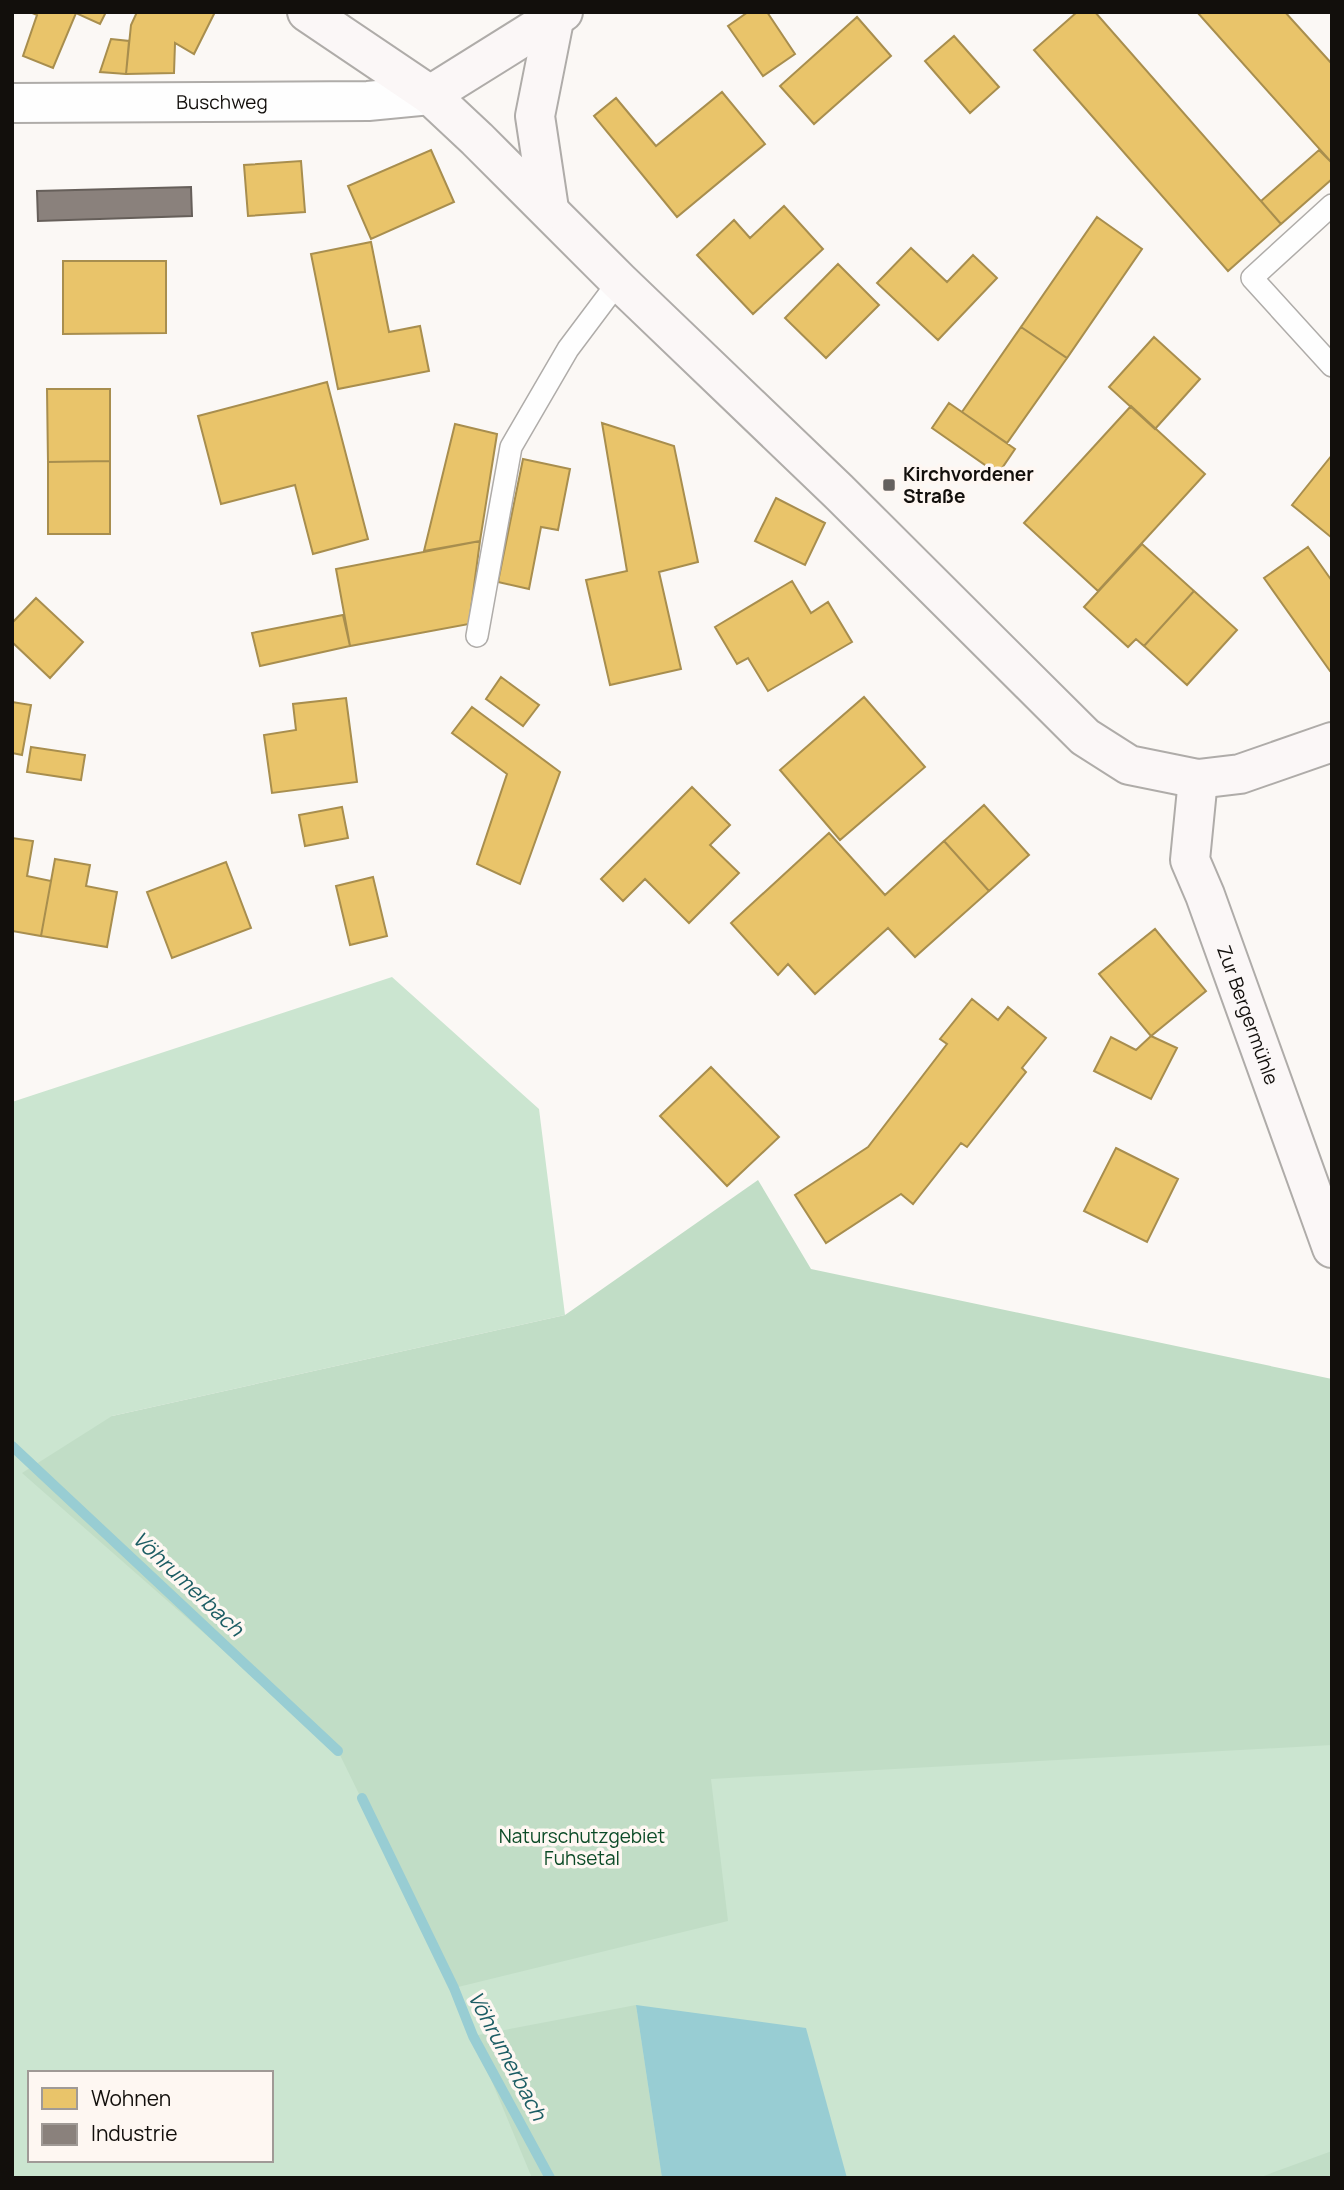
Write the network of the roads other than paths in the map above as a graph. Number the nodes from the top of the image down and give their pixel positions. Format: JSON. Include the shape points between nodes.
{"nodes":[{"id":1,"x":307,"y":12,"type":"edge"},
{"id":2,"x":559,"y":16,"type":"edge"},
{"id":3,"x":430,"y":95,"type":"junction"},
{"id":4,"x":12,"y":103,"type":"edge"},
{"id":5,"x":1332,"y":205,"type":"edge"},
{"id":6,"x":549,"y":209,"type":"junction"},
{"id":7,"x":620,"y":281,"type":"junction"},
{"id":8,"x":1328,"y":352,"type":"edge"},
{"id":9,"x":477,"y":636,"type":"dead end"},
{"id":10,"x":1332,"y":742,"type":"edge"},
{"id":11,"x":1198,"y":779,"type":"junction"},
{"id":12,"x":1332,"y":1248,"type":"edge"}],
"edges":[{"from":1,"to":3,"type":"main road"},
{"from":2,"to":3,"type":"main road"},
{"from":2,"to":6,"type":"main road","via":[[535,116]]},
{"from":3,"to":4,"type":"street","name":"Buschweg","via":[[368,101]]},
{"from":3,"to":6,"type":"main road"},
{"from":5,"to":8,"type":"lane","via":[[1252,278]]},
{"from":6,"to":7,"type":"main road"},
{"from":7,"to":9,"type":"lane","via":[[568,349],[511,447]]},
{"from":7,"to":11,"type":"main road","via":[[1084,737],[1129,765]]},
{"from":10,"to":11,"type":"main road","via":[[1240,774]]},
{"from":11,"to":12,"type":"main road","name":"Zur Bergermühle","via":[[1190,860]]}]}
